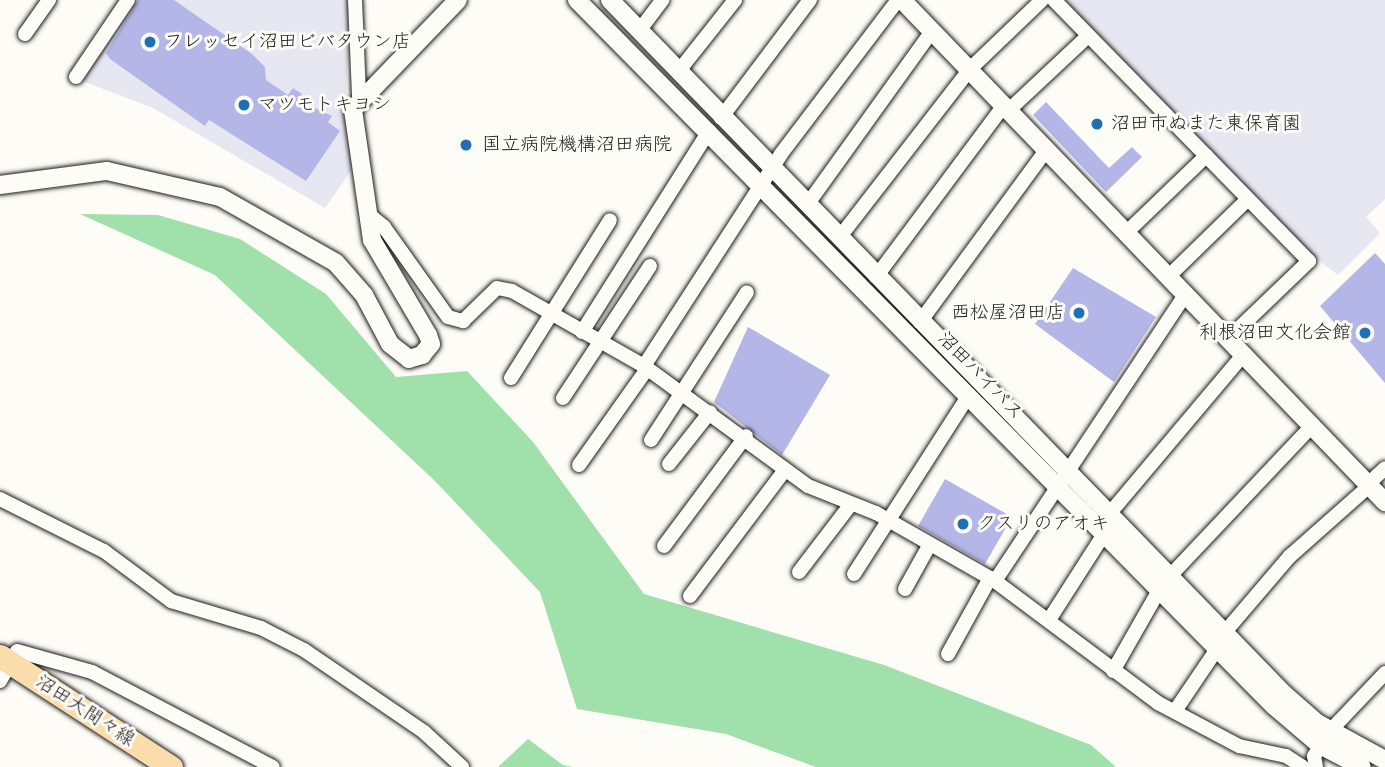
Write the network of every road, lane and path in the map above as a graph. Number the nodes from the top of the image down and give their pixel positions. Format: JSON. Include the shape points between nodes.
{"nodes":[{"id":1,"x":49,"y":0,"type":"edge"},
{"id":2,"x":128,"y":0,"type":"edge"},
{"id":3,"x":355,"y":0,"type":"edge"},
{"id":4,"x":458,"y":0,"type":"edge"},
{"id":5,"x":577,"y":0,"type":"edge"},
{"id":6,"x":610,"y":0,"type":"edge"},
{"id":7,"x":662,"y":0,"type":"edge"},
{"id":8,"x":735,"y":0,"type":"edge"},
{"id":9,"x":810,"y":0,"type":"edge"},
{"id":10,"x":900,"y":0,"type":"edge"},
{"id":11,"x":1042,"y":0,"type":"edge"},
{"id":12,"x":1054,"y":0,"type":"edge"},
{"id":13,"x":639,"y":31,"type":"junction"},
{"id":14,"x":932,"y":31,"type":"junction"},
{"id":15,"x":25,"y":34,"type":"dead end"},
{"id":16,"x":1088,"y":36,"type":"junction"},
{"id":17,"x":970,"y":69,"type":"junction"},
{"id":18,"x":678,"y":72,"type":"junction"},
{"id":19,"x":76,"y":77,"type":"dead end"},
{"id":20,"x":359,"y":96,"type":"junction"},
{"id":21,"x":1007,"y":107,"type":"junction"},
{"id":22,"x":715,"y":125,"type":"junction"},
{"id":23,"x":1046,"y":149,"type":"junction"},
{"id":24,"x":1206,"y":156,"type":"junction"},
{"id":25,"x":766,"y":177,"type":"junction"},
{"id":26,"x":0,"y":185,"type":"edge"},
{"id":27,"x":1248,"y":199,"type":"junction"},
{"id":28,"x":807,"y":205,"type":"junction"},
{"id":29,"x":367,"y":213,"type":"junction"},
{"id":30,"x":610,"y":220,"type":"dead end"},
{"id":31,"x":1127,"y":232,"type":"junction"},
{"id":32,"x":839,"y":238,"type":"junction"},
{"id":33,"x":650,"y":266,"type":"dead end"},
{"id":34,"x":1168,"y":276,"type":"junction"},
{"id":35,"x":876,"y":277,"type":"junction"},
{"id":36,"x":747,"y":292,"type":"dead end"},
{"id":37,"x":1186,"y":294,"type":"junction"},
{"id":38,"x":552,"y":318,"type":"junction"},
{"id":39,"x":920,"y":322,"type":"junction"},
{"id":40,"x":582,"y":332,"type":"junction"},
{"id":41,"x":1228,"y":339,"type":"junction"},
{"id":42,"x":604,"y":343,"type":"junction"},
{"id":43,"x":1243,"y":355,"type":"junction"},
{"id":44,"x":646,"y":367,"type":"junction"},
{"id":45,"x":511,"y":378,"type":"dead end"},
{"id":46,"x":685,"y":394,"type":"junction"},
{"id":47,"x":969,"y":395,"type":"junction"},
{"id":48,"x":563,"y":398,"type":"dead end"},
{"id":49,"x":710,"y":412,"type":"junction"},
{"id":50,"x":1312,"y":426,"type":"junction"},
{"id":51,"x":746,"y":436,"type":"junction"},
{"id":52,"x":651,"y":440,"type":"dead end"},
{"id":53,"x":669,"y":464,"type":"dead end"},
{"id":54,"x":579,"y":465,"type":"dead end"},
{"id":55,"x":1385,"y":468,"type":"edge"},
{"id":56,"x":785,"y":470,"type":"junction"},
{"id":57,"x":1061,"y":477,"type":"junction"},
{"id":58,"x":1368,"y":485,"type":"junction"},
{"id":59,"x":0,"y":499,"type":"edge"},
{"id":60,"x":1385,"y":502,"type":"edge"},
{"id":61,"x":851,"y":504,"type":"junction"},
{"id":62,"x":892,"y":522,"type":"junction"},
{"id":63,"x":1108,"y":522,"type":"junction"},
{"id":64,"x":930,"y":544,"type":"junction"},
{"id":65,"x":664,"y":546,"type":"dead end"},
{"id":66,"x":799,"y":572,"type":"dead end"},
{"id":67,"x":854,"y":574,"type":"dead end"},
{"id":68,"x":993,"y":580,"type":"junction"},
{"id":69,"x":1166,"y":581,"type":"junction"},
{"id":70,"x":905,"y":589,"type":"dead end"},
{"id":71,"x":690,"y":596,"type":"dead end"},
{"id":72,"x":1049,"y":620,"type":"junction"},
{"id":73,"x":1222,"y":639,"type":"junction"},
{"id":74,"x":948,"y":654,"type":"dead end"},
{"id":75,"x":4,"y":666,"type":"edge"},
{"id":76,"x":1113,"y":671,"type":"junction"},
{"id":77,"x":1385,"y":673,"type":"edge"},
{"id":78,"x":1175,"y":711,"type":"junction"},
{"id":79,"x":1325,"y":738,"type":"junction"},
{"id":80,"x":1385,"y":760,"type":"edge"},
{"id":81,"x":171,"y":767,"type":"edge"},
{"id":82,"x":273,"y":767,"type":"edge"},
{"id":83,"x":462,"y":767,"type":"edge"},
{"id":84,"x":1303,"y":767,"type":"edge"},
{"id":85,"x":1316,"y":767,"type":"edge"},
{"id":86,"x":1362,"y":767,"type":"edge"}],
"edges":[{"from":1,"to":15,"type":"street"},
{"from":2,"to":19,"type":"street"},
{"from":3,"to":20,"type":"street"},
{"from":4,"to":20,"type":"street"},
{"from":5,"to":22,"type":"street","name":"沼田バイパス"},
{"from":6,"to":13,"type":"street","name":"沼田バイパス"},
{"from":7,"to":13,"type":"street"},
{"from":8,"to":18,"type":"street"},
{"from":9,"to":22,"type":"street"},
{"from":10,"to":14,"type":"street"},
{"from":10,"to":25,"type":"street"},
{"from":11,"to":17,"type":"street"},
{"from":12,"to":16,"type":"street"},
{"from":13,"to":18,"type":"street","name":"沼田バイパス"},
{"from":14,"to":17,"type":"street"},
{"from":14,"to":28,"type":"street"},
{"from":16,"to":21,"type":"street"},
{"from":16,"to":24,"type":"street"},
{"from":17,"to":21,"type":"street"},
{"from":17,"to":32,"type":"street"},
{"from":18,"to":22,"type":"street","name":"沼田バイパス"},
{"from":20,"to":29,"type":"street","via":[[353,108]]},
{"from":21,"to":23,"type":"street"},
{"from":21,"to":35,"type":"street"},
{"from":22,"to":25,"type":"street","name":"沼田バイパス"},
{"from":22,"to":40,"type":"street"},
{"from":23,"to":31,"type":"street"},
{"from":23,"to":39,"type":"street"},
{"from":24,"to":27,"type":"street"},
{"from":24,"to":31,"type":"street"},
{"from":25,"to":28,"type":"street","name":"沼田バイパス"},
{"from":25,"to":44,"type":"street"},
{"from":25,"to":47,"type":"street","name":"沼田バイパス"},
{"from":26,"to":29,"type":"street","via":[[107,172],[220,197],[336,263],[364,295],[390,344],[409,359],[422,355],[431,344],[428,335],[384,268]]},
{"from":27,"to":34,"type":"street"},
{"from":27,"to":41,"type":"street","via":[[1309,261]]},
{"from":28,"to":32,"type":"street","name":"沼田バイパス"},
{"from":29,"to":38,"type":"street","via":[[384,227],[448,317],[463,321],[488,294],[505,288]]},
{"from":30,"to":38,"type":"street"},
{"from":31,"to":34,"type":"street"},
{"from":32,"to":35,"type":"street","name":"沼田バイパス"},
{"from":33,"to":42,"type":"street"},
{"from":34,"to":37,"type":"street"},
{"from":35,"to":39,"type":"street","name":"沼田バイパス"},
{"from":36,"to":46,"type":"street"},
{"from":37,"to":41,"type":"street"},
{"from":37,"to":57,"type":"street"},
{"from":38,"to":40,"type":"street"},
{"from":38,"to":45,"type":"street"},
{"from":39,"to":57,"type":"street","name":"沼田バイパス"},
{"from":40,"to":42,"type":"street"},
{"from":41,"to":43,"type":"street"},
{"from":42,"to":44,"type":"street"},
{"from":42,"to":48,"type":"street"},
{"from":43,"to":50,"type":"street"},
{"from":43,"to":63,"type":"street"},
{"from":44,"to":46,"type":"street"},
{"from":44,"to":54,"type":"street"},
{"from":46,"to":49,"type":"street"},
{"from":46,"to":52,"type":"street"},
{"from":47,"to":57,"type":"street","name":"沼田バイパス"},
{"from":47,"to":62,"type":"street"},
{"from":49,"to":51,"type":"street"},
{"from":49,"to":53,"type":"street"},
{"from":50,"to":58,"type":"street"},
{"from":50,"to":69,"type":"street"},
{"from":51,"to":56,"type":"street"},
{"from":51,"to":65,"type":"street"},
{"from":55,"to":58,"type":"street"},
{"from":56,"to":61,"type":"street"},
{"from":56,"to":71,"type":"street"},
{"from":57,"to":63,"type":"street","name":"沼田バイパス"},
{"from":57,"to":68,"type":"street"},
{"from":58,"to":60,"type":"street"},
{"from":58,"to":73,"type":"street","via":[[1290,556]]},
{"from":59,"to":83,"type":"street","via":[[104,551],[171,601],[261,628],[304,650],[424,732]]},
{"from":61,"to":62,"type":"street"},
{"from":61,"to":66,"type":"street"},
{"from":62,"to":64,"type":"street"},
{"from":62,"to":67,"type":"street"},
{"from":63,"to":69,"type":"street","name":"沼田バイパス"},
{"from":63,"to":72,"type":"street"},
{"from":64,"to":68,"type":"street"},
{"from":64,"to":70,"type":"street"},
{"from":68,"to":72,"type":"street"},
{"from":68,"to":74,"type":"street"},
{"from":69,"to":73,"type":"street","name":"沼田バイパス"},
{"from":69,"to":76,"type":"street"},
{"from":72,"to":76,"type":"street"},
{"from":73,"to":78,"type":"street"},
{"from":73,"to":79,"type":"street","name":"沼田バイパス"},
{"from":75,"to":81,"type":"main road","name":"沼田大間々線"},
{"from":75,"to":82,"type":"street","via":[[17,651],[92,672]]},
{"from":76,"to":78,"type":"street"},
{"from":77,"to":79,"type":"street"},
{"from":78,"to":84,"type":"street","via":[[1239,746],[1286,756]]},
{"from":79,"to":80,"type":"street","name":"沼田バイパス"},
{"from":79,"to":85,"type":"street"},
{"from":79,"to":86,"type":"street","name":"沼田バイパス"}]}
